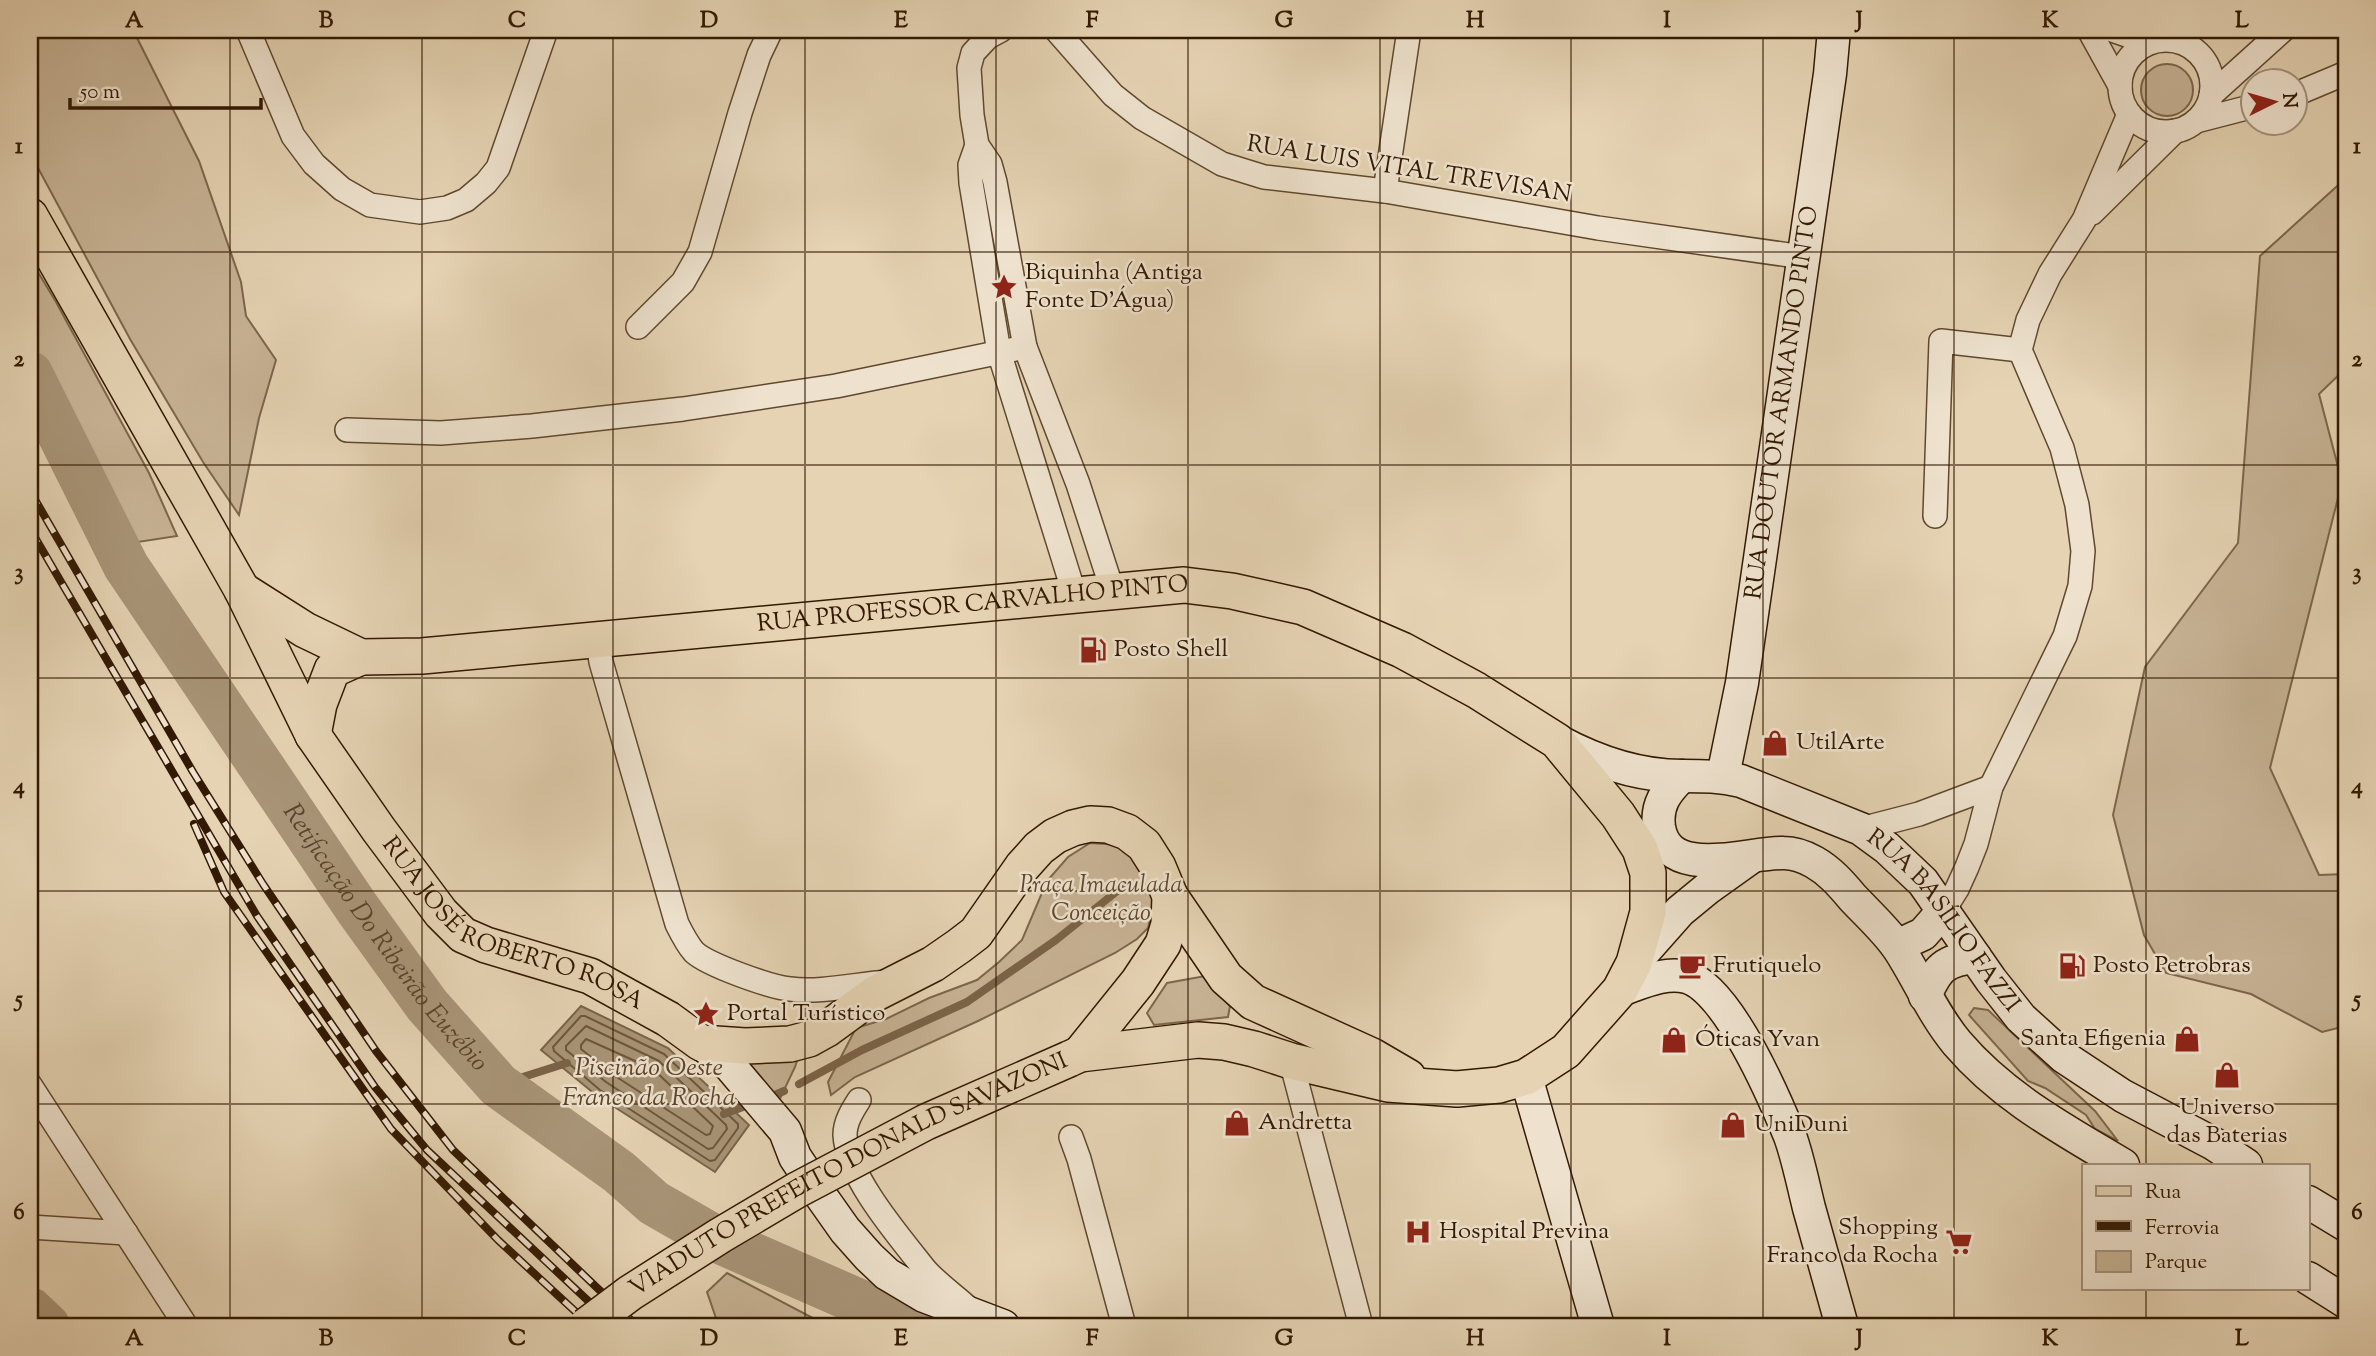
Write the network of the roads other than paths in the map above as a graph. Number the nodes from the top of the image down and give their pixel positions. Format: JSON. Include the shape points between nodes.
{"nodes":[{"id":1,"x":248,"y":30,"type":"edge"},
{"id":2,"x":546,"y":30,"type":"edge"},
{"id":3,"x":771,"y":30,"type":"edge"},
{"id":4,"x":1001,"y":30,"type":"edge"},
{"id":5,"x":1056,"y":30,"type":"edge"},
{"id":6,"x":1409,"y":30,"type":"edge"},
{"id":7,"x":1834,"y":30,"type":"edge"},
{"id":8,"x":2089,"y":30,"type":"edge"},
{"id":9,"x":2112,"y":30,"type":"edge"},
{"id":10,"x":2283,"y":30,"type":"edge"},
{"id":11,"x":2157,"y":38,"type":"edge"},
{"id":12,"x":2346,"y":73,"type":"edge"},
{"id":13,"x":2120,"y":86,"type":"junction"},
{"id":14,"x":2310,"y":88,"type":"edge"},
{"id":15,"x":2211,"y":95,"type":"junction"},
{"id":16,"x":2240,"y":110,"type":"edge"},
{"id":17,"x":2129,"y":114,"type":"junction"},
{"id":18,"x":2185,"y":126,"type":"junction"},
{"id":19,"x":977,"y":145,"type":"junction"},
{"id":20,"x":1385,"y":191,"type":"junction"},
{"id":21,"x":30,"y":216,"type":"edge"},
{"id":22,"x":2084,"y":220,"type":"junction"},
{"id":23,"x":1802,"y":257,"type":"junction"},
{"id":24,"x":638,"y":327,"type":"dead end"},
{"id":25,"x":1025,"y":347,"type":"junction"},
{"id":26,"x":2020,"y":350,"type":"junction"},
{"id":27,"x":999,"y":352,"type":"junction"},
{"id":28,"x":347,"y":430,"type":"dead end"},
{"id":29,"x":1935,"y":516,"type":"dead end"},
{"id":30,"x":242,"y":590,"type":"junction"},
{"id":31,"x":1113,"y":592,"type":"junction"},
{"id":32,"x":1075,"y":596,"type":"junction"},
{"id":33,"x":598,"y":641,"type":"junction"},
{"id":34,"x":361,"y":657,"type":"junction"},
{"id":35,"x":313,"y":736,"type":"junction"},
{"id":36,"x":1556,"y":741,"type":"junction"},
{"id":37,"x":1682,"y":776,"type":"junction"},
{"id":38,"x":1723,"y":776,"type":"junction"},
{"id":39,"x":1991,"y":787,"type":"junction"},
{"id":40,"x":1861,"y":829,"type":"junction"},
{"id":41,"x":1751,"y":858,"type":"junction"},
{"id":42,"x":1170,"y":896,"type":"junction"},
{"id":43,"x":1944,"y":910,"type":"junction"},
{"id":44,"x":1897,"y":946,"type":"junction"},
{"id":45,"x":1975,"y":957,"type":"junction"},
{"id":46,"x":1627,"y":977,"type":"junction"},
{"id":47,"x":901,"y":981,"type":"junction"},
{"id":48,"x":1925,"y":996,"type":"junction"},
{"id":49,"x":701,"y":1043,"type":"junction"},
{"id":50,"x":1074,"y":1056,"type":"junction"},
{"id":51,"x":1291,"y":1062,"type":"junction"},
{"id":52,"x":1526,"y":1077,"type":"junction"},
{"id":53,"x":30,"y":1085,"type":"edge"},
{"id":54,"x":1424,"y":1087,"type":"junction"},
{"id":55,"x":859,"y":1100,"type":"dead end"},
{"id":56,"x":1071,"y":1137,"type":"dead end"},
{"id":57,"x":2121,"y":1164,"type":"edge"},
{"id":58,"x":2244,"y":1164,"type":"edge"},
{"id":59,"x":2310,"y":1203,"type":"edge"},
{"id":60,"x":2346,"y":1225,"type":"edge"},
{"id":61,"x":30,"y":1227,"type":"edge"},
{"id":62,"x":126,"y":1233,"type":"junction"},
{"id":63,"x":2310,"y":1279,"type":"edge"},
{"id":64,"x":2346,"y":1302,"type":"edge"},
{"id":65,"x":991,"y":1322,"type":"edge"},
{"id":66,"x":186,"y":1326,"type":"edge"},
{"id":67,"x":586,"y":1326,"type":"edge"},
{"id":68,"x":1124,"y":1326,"type":"edge"},
{"id":69,"x":1361,"y":1326,"type":"edge"},
{"id":70,"x":1598,"y":1326,"type":"edge"},
{"id":71,"x":1842,"y":1326,"type":"edge"}],
"edges":[{"from":1,"to":2,"type":"street","via":[[293,136],[314,164],[342,189],[370,205],[420,212],[467,200],[498,167]]},
{"from":3,"to":24,"type":"street","via":[[740,113],[700,252],[683,282]]},
{"from":4,"to":19,"type":"street","via":[[973,52],[969,68]]},
{"from":5,"to":20,"type":"street","name":"RUA LUIS VITAL TREVISAN","via":[[1113,95],[1142,118],[1222,164],[1264,177]]},
{"from":6,"to":20,"type":"street"},
{"from":7,"to":23,"type":"main road","name":"RUA DOUTOR ARMANDO PINTO"},
{"from":8,"to":13,"type":"street"},
{"from":9,"to":11,"type":"street"},
{"from":10,"to":15,"type":"street"},
{"from":11,"to":13,"type":"street","via":[[2129,58]]},
{"from":11,"to":15,"type":"street","via":[[2184,43],[2197,52],[2209,71]]},
{"from":12,"to":14,"type":"street"},
{"from":13,"to":17,"type":"street"},
{"from":15,"to":18,"type":"street","via":[[2206,109]]},
{"from":16,"to":18,"type":"street"},
{"from":17,"to":18,"type":"street","via":[[2153,131],[2168,133]]},
{"from":17,"to":22,"type":"street"},
{"from":18,"to":22,"type":"street"},
{"from":19,"to":25,"type":"street","via":[[995,182]]},
{"from":19,"to":27,"type":"street","via":[[970,165],[971,183]]},
{"from":20,"to":23,"type":"street","name":"RUA LUIS VITAL TREVISAN"},
{"from":21,"to":30,"type":"main road","name":"RUA JOSÉ ROBERTO ROSA"},
{"from":22,"to":26,"type":"street","via":[[2050,274],[2028,320]]},
{"from":23,"to":38,"type":"main road","name":"RUA DOUTOR ARMANDO PINTO","via":[[1742,683]]},
{"from":25,"to":27,"type":"street"},
{"from":25,"to":31,"type":"street","via":[[1078,484]]},
{"from":26,"to":29,"type":"street","via":[[1941,341]]},
{"from":26,"to":39,"type":"street","via":[[2062,448],[2083,551],[2080,586],[2064,636]]},
{"from":27,"to":28,"type":"street","via":[[836,386],[683,408],[441,433]]},
{"from":27,"to":32,"type":"street"},
{"from":30,"to":34,"type":"main road","name":"RUA PROFESSOR CARVALHO PINTO","via":[[305,630]]},
{"from":30,"to":35,"type":"main road","name":"RUA JOSÉ ROBERTO ROSA"},
{"from":31,"to":32,"type":"main road","name":"RUA PROFESSOR CARVALHO PINTO"},
{"from":31,"to":36,"type":"main road","name":"RUA PROFESSOR CARVALHO PINTO","via":[[1184,585],[1303,607],[1402,650]]},
{"from":32,"to":33,"type":"main road","name":"RUA PROFESSOR CARVALHO PINTO"},
{"from":33,"to":34,"type":"main road","name":"RUA PROFESSOR CARVALHO PINTO"},
{"from":33,"to":47,"type":"street","via":[[677,924],[696,954],[792,990]]},
{"from":34,"to":35,"type":"main road","via":[[332,670]]},
{"from":35,"to":49,"type":"main road","name":"RUA JOSÉ ROBERTO ROSA","via":[[441,913],[463,935],[590,976]]},
{"from":36,"to":37,"type":"main road","name":"RUA PROFESSOR CARVALHO PINTO","via":[[1608,765]]},
{"from":36,"to":46,"type":"main road","via":[[1618,815],[1640,849],[1648,873],[1648,912]]},
{"from":37,"to":38,"type":"main road","name":"RUA BASÍLIO FAZZI"},
{"from":37,"to":41,"type":"main road","name":"RUA BASÍLIO FAZZI","via":[[1659,807],[1664,844],[1673,853],[1701,860]]},
{"from":38,"to":40,"type":"main road","name":"RUA BASÍLIO FAZZI"},
{"from":39,"to":40,"type":"street","via":[[1919,814]]},
{"from":39,"to":43,"type":"street","via":[[1967,867]]},
{"from":40,"to":43,"type":"main road","name":"RUA BASÍLIO FAZZI","via":[[1923,882]]},
{"from":41,"to":44,"type":"main road","name":"RUA BASÍLIO FAZZI","via":[[1784,853],[1813,861],[1829,872]]},
{"from":41,"to":46,"type":"main road","via":[[1680,911]]},
{"from":42,"to":47,"type":"main road","via":[[1144,845],[1127,832],[1108,825],[1073,828],[1039,848],[976,933]]},
{"from":42,"to":50,"type":"main road","via":[[1170,924],[1163,944],[1122,1003]]},
{"from":42,"to":54,"type":"main road","via":[[1226,978],[1253,1002],[1372,1056]]},
{"from":43,"to":44,"type":"main road","via":[[1923,934]]},
{"from":43,"to":45,"type":"main road","name":"RUA BASÍLIO FAZZI"},
{"from":44,"to":48,"type":"main road","name":"RUA BASÍLIO FAZZI"},
{"from":45,"to":48,"type":"main road","via":[[1953,960],[1940,968]]},
{"from":45,"to":58,"type":"main road","name":"RUA BASÍLIO FAZZI","via":[[2021,1018],[2064,1057]]},
{"from":46,"to":52,"type":"main road","via":[[1566,1051]]},
{"from":46,"to":71,"type":"main road","via":[[1674,975],[1699,983],[1721,1005],[1752,1054],[1790,1137]]},
{"from":47,"to":49,"type":"main road","via":[[809,1039],[745,1046]]},
{"from":48,"to":57,"type":"main road","name":"RUA BASÍLIO FAZZI","via":[[1957,1043],[1994,1081],[2042,1117]]},
{"from":49,"to":65,"type":"main road","via":[[730,1066],[785,1131],[795,1157],[869,1257],[924,1296]]},
{"from":50,"to":51,"type":"main road","via":[[1198,1040],[1254,1049]]},
{"from":50,"to":67,"type":"main road","name":"VIADUTO PREFEITO DONALD SAVAZONI","bridge":true,"via":[[926,1122],[797,1190],[630,1293]]},
{"from":51,"to":54,"type":"main road","via":[[1388,1084]]},
{"from":51,"to":69,"type":"street"},
{"from":52,"to":54,"type":"main road","via":[[1500,1085]]},
{"from":52,"to":70,"type":"main road"},
{"from":53,"to":62,"type":"street"},
{"from":55,"to":65,"type":"street","via":[[845,1133],[849,1155],[865,1188],[924,1268]]},
{"from":56,"to":68,"type":"street"},
{"from":59,"to":60,"type":"main road"},
{"from":61,"to":62,"type":"street"},
{"from":62,"to":66,"type":"street"},
{"from":63,"to":64,"type":"main road"}]}
